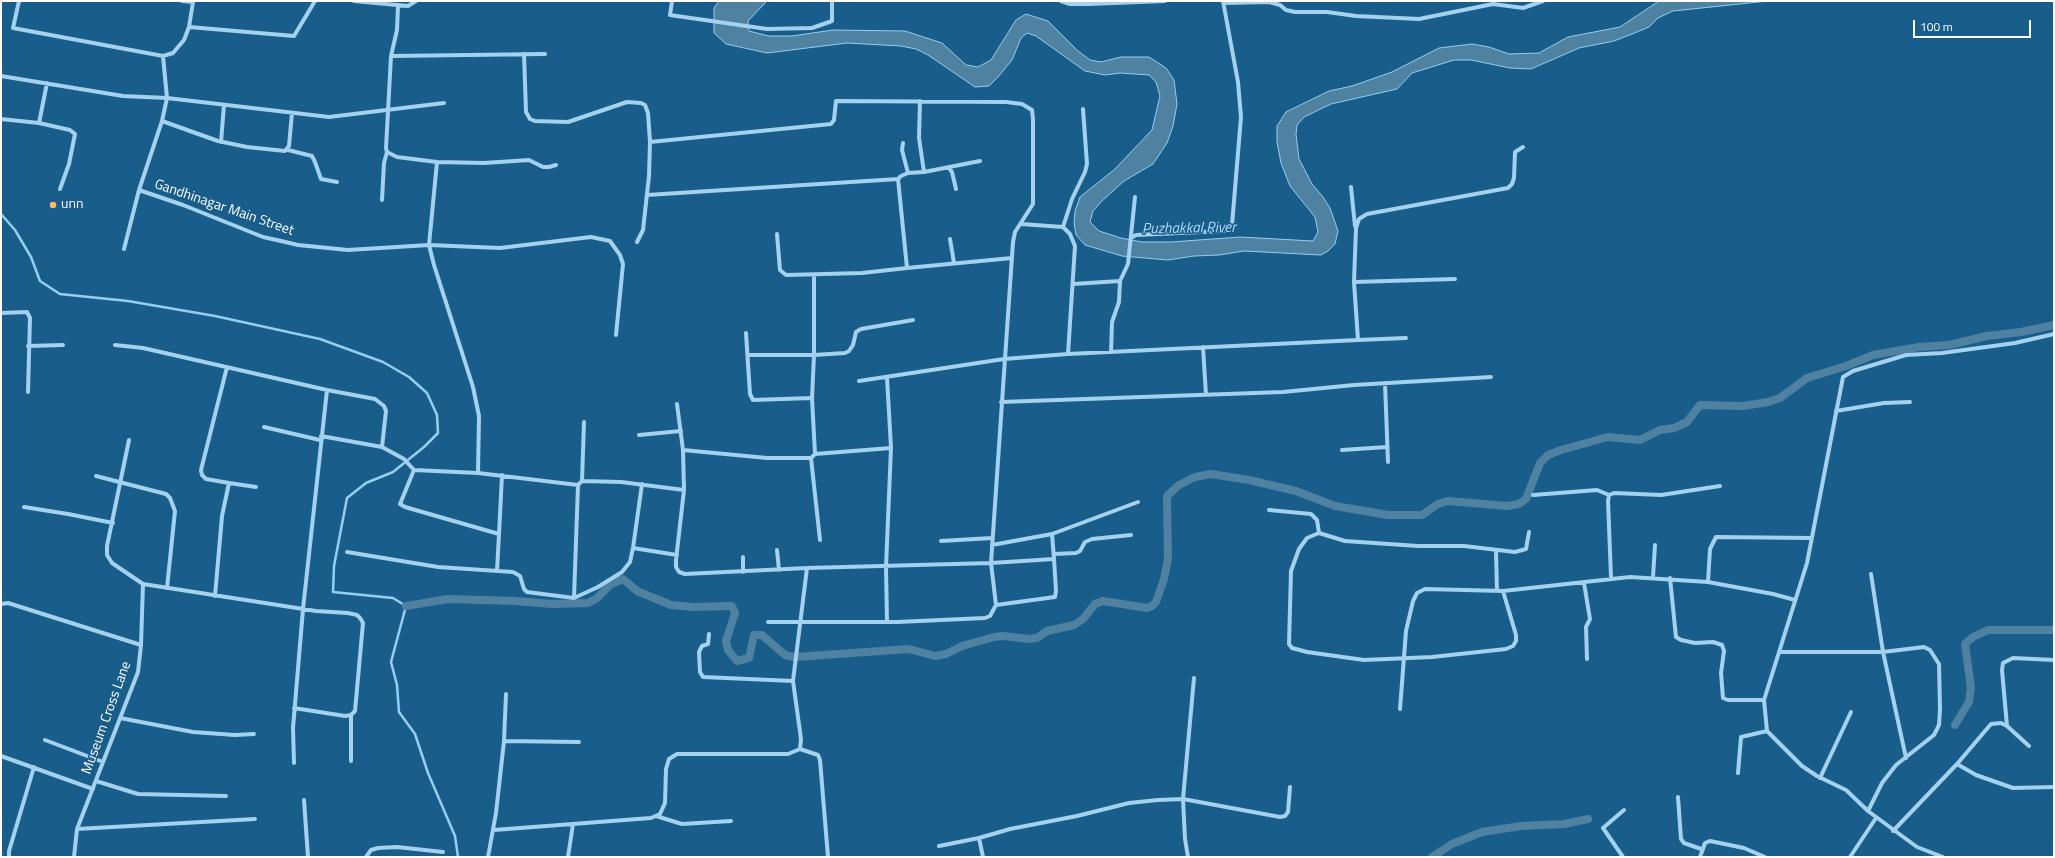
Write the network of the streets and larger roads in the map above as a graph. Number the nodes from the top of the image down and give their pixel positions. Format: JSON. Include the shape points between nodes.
{"nodes":[{"id":1,"x":19,"y":1,"type":"edge"},
{"id":2,"x":182,"y":1,"type":"edge"},
{"id":3,"x":315,"y":1,"type":"edge"},
{"id":4,"x":354,"y":1,"type":"edge"},
{"id":5,"x":416,"y":1,"type":"edge"},
{"id":6,"x":672,"y":1,"type":"edge"},
{"id":7,"x":832,"y":1,"type":"edge"},
{"id":8,"x":1060,"y":1,"type":"edge"},
{"id":9,"x":1164,"y":1,"type":"edge"},
{"id":10,"x":1543,"y":1,"type":"edge"},
{"id":11,"x":194,"y":2,"type":"edge"},
{"id":12,"x":1224,"y":2,"type":"edge"},
{"id":13,"x":398,"y":6,"type":"junction"},
{"id":14,"x":189,"y":27,"type":"junction"},
{"id":15,"x":524,"y":54,"type":"junction"},
{"id":16,"x":545,"y":54,"type":"dead end"},
{"id":17,"x":163,"y":56,"type":"junction"},
{"id":18,"x":391,"y":56,"type":"junction"},
{"id":19,"x":1,"y":76,"type":"edge"},
{"id":20,"x":47,"y":83,"type":"junction"},
{"id":21,"x":167,"y":98,"type":"junction"},
{"id":22,"x":920,"y":101,"type":"junction"},
{"id":23,"x":444,"y":103,"type":"dead end"},
{"id":24,"x":224,"y":105,"type":"junction"},
{"id":25,"x":388,"y":109,"type":"junction"},
{"id":26,"x":1082,"y":109,"type":"dead end"},
{"id":27,"x":292,"y":113,"type":"junction"},
{"id":28,"x":1,"y":119,"type":"edge"},
{"id":29,"x":162,"y":121,"type":"junction"},
{"id":30,"x":39,"y":123,"type":"junction"},
{"id":31,"x":221,"y":142,"type":"junction"},
{"id":32,"x":650,"y":142,"type":"junction"},
{"id":33,"x":903,"y":143,"type":"dead end"},
{"id":34,"x":1523,"y":147,"type":"dead end"},
{"id":35,"x":288,"y":150,"type":"junction"},
{"id":36,"x":388,"y":152,"type":"junction"},
{"id":37,"x":980,"y":161,"type":"dead end"},
{"id":38,"x":437,"y":162,"type":"junction"},
{"id":39,"x":556,"y":165,"type":"dead end"},
{"id":40,"x":948,"y":167,"type":"junction"},
{"id":41,"x":924,"y":172,"type":"junction"},
{"id":42,"x":908,"y":173,"type":"junction"},
{"id":43,"x":898,"y":179,"type":"junction"},
{"id":44,"x":337,"y":182,"type":"dead end"},
{"id":45,"x":1351,"y":188,"type":"dead end"},
{"id":46,"x":60,"y":189,"type":"dead end"},
{"id":47,"x":956,"y":189,"type":"dead end"},
{"id":48,"x":139,"y":190,"type":"junction"},
{"id":49,"x":647,"y":195,"type":"junction"},
{"id":50,"x":1135,"y":197,"type":"dead end"},
{"id":51,"x":382,"y":200,"type":"dead end"},
{"id":52,"x":1021,"y":224,"type":"junction"},
{"id":53,"x":1063,"y":227,"type":"junction"},
{"id":54,"x":1356,"y":228,"type":"junction"},
{"id":55,"x":777,"y":234,"type":"dead end"},
{"id":56,"x":1131,"y":238,"type":"junction"},
{"id":57,"x":950,"y":239,"type":"dead end"},
{"id":58,"x":637,"y":242,"type":"dead end"},
{"id":59,"x":429,"y":244,"type":"junction"},
{"id":60,"x":124,"y":249,"type":"dead end"},
{"id":61,"x":1012,"y":258,"type":"junction"},
{"id":62,"x":954,"y":262,"type":"junction"},
{"id":63,"x":907,"y":268,"type":"junction"},
{"id":64,"x":814,"y":275,"type":"junction"},
{"id":65,"x":1455,"y":279,"type":"dead end"},
{"id":66,"x":1120,"y":280,"type":"junction"},
{"id":67,"x":1354,"y":282,"type":"junction"},
{"id":68,"x":1073,"y":284,"type":"junction"},
{"id":69,"x":1,"y":313,"type":"edge"},
{"id":70,"x":913,"y":320,"type":"dead end"},
{"id":71,"x":746,"y":333,"type":"dead end"},
{"id":72,"x":2054,"y":334,"type":"edge"},
{"id":73,"x":616,"y":335,"type":"dead end"},
{"id":74,"x":1406,"y":338,"type":"dead end"},
{"id":75,"x":1358,"y":340,"type":"junction"},
{"id":76,"x":63,"y":345,"type":"dead end"},
{"id":77,"x":115,"y":345,"type":"dead end"},
{"id":78,"x":28,"y":346,"type":"junction"},
{"id":79,"x":1203,"y":347,"type":"junction"},
{"id":80,"x":1111,"y":352,"type":"junction"},
{"id":81,"x":1068,"y":354,"type":"junction"},
{"id":82,"x":748,"y":355,"type":"junction"},
{"id":83,"x":814,"y":355,"type":"junction"},
{"id":84,"x":1004,"y":359,"type":"junction"},
{"id":85,"x":227,"y":367,"type":"junction"},
{"id":86,"x":887,"y":377,"type":"junction"},
{"id":87,"x":1491,"y":378,"type":"dead end"},
{"id":88,"x":859,"y":381,"type":"dead end"},
{"id":89,"x":1385,"y":383,"type":"junction"},
{"id":90,"x":327,"y":390,"type":"junction"},
{"id":91,"x":28,"y":392,"type":"dead end"},
{"id":92,"x":1206,"y":395,"type":"junction"},
{"id":93,"x":812,"y":398,"type":"junction"},
{"id":94,"x":1001,"y":402,"type":"junction"},
{"id":95,"x":1910,"y":402,"type":"dead end"},
{"id":96,"x":677,"y":404,"type":"dead end"},
{"id":97,"x":1836,"y":411,"type":"junction"},
{"id":98,"x":584,"y":422,"type":"dead end"},
{"id":99,"x":264,"y":428,"type":"dead end"},
{"id":100,"x":681,"y":431,"type":"junction"},
{"id":101,"x":639,"y":435,"type":"dead end"},
{"id":102,"x":320,"y":438,"type":"junction"},
{"id":103,"x":130,"y":440,"type":"dead end"},
{"id":104,"x":1387,"y":446,"type":"junction"},
{"id":105,"x":382,"y":447,"type":"junction"},
{"id":106,"x":891,"y":448,"type":"junction"},
{"id":107,"x":684,"y":450,"type":"junction"},
{"id":108,"x":1342,"y":450,"type":"dead end"},
{"id":109,"x":815,"y":454,"type":"junction"},
{"id":110,"x":811,"y":458,"type":"junction"},
{"id":111,"x":1388,"y":462,"type":"dead end"},
{"id":112,"x":413,"y":469,"type":"junction"},
{"id":113,"x":478,"y":473,"type":"junction"},
{"id":114,"x":502,"y":475,"type":"junction"},
{"id":115,"x":96,"y":476,"type":"dead end"},
{"id":116,"x":582,"y":481,"type":"junction"},
{"id":117,"x":122,"y":482,"type":"junction"},
{"id":118,"x":229,"y":484,"type":"junction"},
{"id":119,"x":642,"y":484,"type":"junction"},
{"id":120,"x":578,"y":485,"type":"junction"},
{"id":121,"x":1720,"y":486,"type":"dead end"},
{"id":122,"x":256,"y":488,"type":"dead end"},
{"id":123,"x":684,"y":490,"type":"junction"},
{"id":124,"x":1533,"y":495,"type":"dead end"},
{"id":125,"x":1609,"y":496,"type":"junction"},
{"id":126,"x":1138,"y":502,"type":"dead end"},
{"id":127,"x":24,"y":507,"type":"dead end"},
{"id":128,"x":1269,"y":510,"type":"dead end"},
{"id":129,"x":113,"y":523,"type":"junction"},
{"id":130,"x":1529,"y":532,"type":"dead end"},
{"id":131,"x":1319,"y":533,"type":"junction"},
{"id":132,"x":499,"y":534,"type":"junction"},
{"id":133,"x":1052,"y":534,"type":"junction"},
{"id":134,"x":1131,"y":535,"type":"dead end"},
{"id":135,"x":992,"y":538,"type":"junction"},
{"id":136,"x":1812,"y":538,"type":"junction"},
{"id":137,"x":820,"y":540,"type":"dead end"},
{"id":138,"x":941,"y":541,"type":"dead end"},
{"id":139,"x":992,"y":545,"type":"junction"},
{"id":140,"x":1655,"y":545,"type":"dead end"},
{"id":141,"x":633,"y":548,"type":"junction"},
{"id":142,"x":777,"y":550,"type":"dead end"},
{"id":143,"x":1496,"y":551,"type":"junction"},
{"id":144,"x":347,"y":552,"type":"dead end"},
{"id":145,"x":677,"y":555,"type":"junction"},
{"id":146,"x":1054,"y":556,"type":"junction"},
{"id":147,"x":743,"y":557,"type":"dead end"},
{"id":148,"x":991,"y":564,"type":"junction"},
{"id":149,"x":807,"y":568,"type":"junction"},
{"id":150,"x":886,"y":568,"type":"junction"},
{"id":151,"x":778,"y":570,"type":"junction"},
{"id":152,"x":497,"y":571,"type":"junction"},
{"id":153,"x":743,"y":572,"type":"junction"},
{"id":154,"x":1871,"y":574,"type":"dead end"},
{"id":155,"x":1612,"y":577,"type":"junction"},
{"id":156,"x":1653,"y":577,"type":"junction"},
{"id":157,"x":1670,"y":578,"type":"junction"},
{"id":158,"x":1708,"y":582,"type":"junction"},
{"id":159,"x":1584,"y":583,"type":"junction"},
{"id":160,"x":143,"y":584,"type":"junction"},
{"id":161,"x":167,"y":588,"type":"junction"},
{"id":162,"x":1497,"y":591,"type":"junction"},
{"id":163,"x":1503,"y":591,"type":"junction"},
{"id":164,"x":215,"y":596,"type":"junction"},
{"id":165,"x":574,"y":598,"type":"junction"},
{"id":166,"x":1795,"y":600,"type":"junction"},
{"id":167,"x":1,"y":604,"type":"edge"},
{"id":168,"x":996,"y":605,"type":"junction"},
{"id":169,"x":303,"y":609,"type":"junction"},
{"id":170,"x":768,"y":622,"type":"dead end"},
{"id":171,"x":800,"y":622,"type":"junction"},
{"id":172,"x":887,"y":622,"type":"junction"},
{"id":173,"x":709,"y":634,"type":"dead end"},
{"id":174,"x":141,"y":645,"type":"junction"},
{"id":175,"x":1779,"y":652,"type":"junction"},
{"id":176,"x":1883,"y":652,"type":"junction"},
{"id":177,"x":1404,"y":658,"type":"junction"},
{"id":178,"x":1587,"y":659,"type":"dead end"},
{"id":179,"x":2054,"y":660,"type":"edge"},
{"id":180,"x":1194,"y":678,"type":"dead end"},
{"id":181,"x":793,"y":681,"type":"junction"},
{"id":182,"x":506,"y":694,"type":"dead end"},
{"id":183,"x":1764,"y":700,"type":"junction"},
{"id":184,"x":294,"y":708,"type":"junction"},
{"id":185,"x":1400,"y":709,"type":"dead end"},
{"id":186,"x":1851,"y":712,"type":"dead end"},
{"id":187,"x":351,"y":715,"type":"junction"},
{"id":188,"x":120,"y":718,"type":"junction"},
{"id":189,"x":2007,"y":726,"type":"junction"},
{"id":190,"x":1767,"y":731,"type":"junction"},
{"id":191,"x":254,"y":734,"type":"dead end"},
{"id":192,"x":45,"y":740,"type":"dead end"},
{"id":193,"x":504,"y":741,"type":"junction"},
{"id":194,"x":579,"y":742,"type":"dead end"},
{"id":195,"x":2029,"y":746,"type":"dead end"},
{"id":196,"x":800,"y":749,"type":"junction"},
{"id":197,"x":1,"y":756,"type":"edge"},
{"id":198,"x":1906,"y":758,"type":"junction"},
{"id":199,"x":351,"y":761,"type":"dead end"},
{"id":200,"x":103,"y":762,"type":"junction"},
{"id":201,"x":294,"y":763,"type":"dead end"},
{"id":202,"x":1957,"y":764,"type":"junction"},
{"id":203,"x":34,"y":767,"type":"junction"},
{"id":204,"x":1738,"y":773,"type":"dead end"},
{"id":205,"x":1820,"y":778,"type":"junction"},
{"id":206,"x":96,"y":781,"type":"junction"},
{"id":207,"x":1290,"y":787,"type":"dead end"},
{"id":208,"x":2054,"y":787,"type":"edge"},
{"id":209,"x":93,"y":789,"type":"junction"},
{"id":210,"x":226,"y":796,"type":"dead end"},
{"id":211,"x":1678,"y":797,"type":"dead end"},
{"id":212,"x":1183,"y":799,"type":"junction"},
{"id":213,"x":304,"y":800,"type":"dead end"},
{"id":214,"x":1624,"y":810,"type":"dead end"},
{"id":215,"x":1868,"y":811,"type":"junction"},
{"id":216,"x":656,"y":816,"type":"junction"},
{"id":217,"x":1876,"y":818,"type":"junction"},
{"id":218,"x":255,"y":819,"type":"dead end"},
{"id":219,"x":731,"y":821,"type":"dead end"},
{"id":220,"x":573,"y":824,"type":"junction"},
{"id":221,"x":77,"y":829,"type":"junction"},
{"id":222,"x":494,"y":830,"type":"junction"},
{"id":223,"x":1893,"y":831,"type":"junction"},
{"id":224,"x":979,"y":838,"type":"junction"},
{"id":225,"x":939,"y":846,"type":"dead end"},
{"id":226,"x":1702,"y":849,"type":"junction"},
{"id":227,"x":443,"y":852,"type":"dead end"},
{"id":228,"x":10,"y":857,"type":"edge"},
{"id":229,"x":74,"y":857,"type":"edge"},
{"id":230,"x":308,"y":857,"type":"edge"},
{"id":231,"x":366,"y":857,"type":"edge"},
{"id":232,"x":488,"y":857,"type":"edge"},
{"id":233,"x":568,"y":857,"type":"edge"},
{"id":234,"x":828,"y":857,"type":"edge"},
{"id":235,"x":983,"y":857,"type":"edge"},
{"id":236,"x":1188,"y":857,"type":"edge"},
{"id":237,"x":1623,"y":857,"type":"edge"},
{"id":238,"x":1700,"y":857,"type":"edge"},
{"id":239,"x":1765,"y":857,"type":"edge"},
{"id":240,"x":1850,"y":857,"type":"edge"},
{"id":241,"x":1943,"y":857,"type":"edge"}],
"edges":[{"from":1,"to":17,"type":"street","via":[[13,28]]},
{"from":2,"to":11,"type":"street"},
{"from":3,"to":14,"type":"street","via":[[294,36]]},
{"from":4,"to":13,"type":"street"},
{"from":5,"to":13,"type":"street","via":[[408,6]]},
{"from":6,"to":7,"type":"street","via":[[670,15],[767,29],[812,28],[832,21]]},
{"from":8,"to":9,"type":"street","via":[[1070,4]]},
{"from":10,"to":12,"type":"street","via":[[1523,8],[1493,4],[1419,19],[1295,12],[1269,2]]},
{"from":11,"to":14,"type":"street"},
{"from":12,"to":56,"type":"street","via":[[1238,82],[1241,117],[1232,225],[1224,231],[1136,235]]},
{"from":13,"to":18,"type":"street"},
{"from":14,"to":17,"type":"street","via":[[179,47],[173,53]]},
{"from":15,"to":16,"type":"street"},
{"from":15,"to":18,"type":"street"},
{"from":15,"to":32,"type":"street","via":[[526,112],[530,119],[568,122],[617,104],[641,102],[646,105],[648,113]]},
{"from":17,"to":21,"type":"street","name":"Gandhinagar Main Street"},
{"from":18,"to":25,"type":"street"},
{"from":19,"to":20,"type":"street"},
{"from":20,"to":21,"type":"street","via":[[123,96]]},
{"from":20,"to":30,"type":"street"},
{"from":21,"to":24,"type":"street"},
{"from":21,"to":29,"type":"street","name":"Gandhinagar Main Street"},
{"from":22,"to":32,"type":"street","via":[[836,101],[834,120],[831,124]]},
{"from":22,"to":41,"type":"street","via":[[919,138]]},
{"from":22,"to":52,"type":"street","via":[[1006,102],[1022,104],[1032,110],[1033,204]]},
{"from":23,"to":25,"type":"street"},
{"from":24,"to":27,"type":"street"},
{"from":24,"to":31,"type":"street"},
{"from":25,"to":27,"type":"street","via":[[330,117]]},
{"from":25,"to":36,"type":"street"},
{"from":26,"to":53,"type":"street","via":[[1085,172],[1072,199]]},
{"from":27,"to":35,"type":"street"},
{"from":28,"to":30,"type":"street"},
{"from":29,"to":31,"type":"street"},
{"from":29,"to":48,"type":"street","name":"Gandhinagar Main Street"},
{"from":30,"to":46,"type":"street","via":[[70,130],[75,134],[69,164]]},
{"from":31,"to":35,"type":"street","via":[[285,152]]},
{"from":32,"to":49,"type":"street"},
{"from":33,"to":42,"type":"street","via":[[902,150]]},
{"from":34,"to":54,"type":"street","via":[[1515,152],[1514,178],[1508,188],[1367,214],[1359,219]]},
{"from":35,"to":44,"type":"street","via":[[312,156],[321,179]]},
{"from":36,"to":38,"type":"street","via":[[396,158]]},
{"from":36,"to":51,"type":"street","via":[[384,163]]},
{"from":37,"to":40,"type":"street"},
{"from":38,"to":39,"type":"street","via":[[484,163],[529,160],[544,167]]},
{"from":38,"to":59,"type":"street"},
{"from":40,"to":41,"type":"street"},
{"from":40,"to":47,"type":"street","via":[[952,172]]},
{"from":41,"to":42,"type":"street"},
{"from":42,"to":43,"type":"street"},
{"from":43,"to":49,"type":"street"},
{"from":43,"to":63,"type":"street"},
{"from":45,"to":54,"type":"street"},
{"from":48,"to":59,"type":"street","name":"Gandhinagar Main Street","via":[[263,237],[298,245],[348,250]]},
{"from":48,"to":60,"type":"street"},
{"from":49,"to":58,"type":"street","via":[[642,230]]},
{"from":50,"to":56,"type":"street"},
{"from":52,"to":53,"type":"street"},
{"from":52,"to":61,"type":"street","via":[[1015,232]]},
{"from":53,"to":68,"type":"street","via":[[1070,234],[1075,246]]},
{"from":54,"to":67,"type":"street"},
{"from":55,"to":64,"type":"street","via":[[778,261],[782,273]]},
{"from":56,"to":66,"type":"street","via":[[1128,264]]},
{"from":57,"to":62,"type":"street"},
{"from":59,"to":73,"type":"street","name":"Gandhinagar Main Street","via":[[500,248],[591,237],[610,241],[623,264]]},
{"from":59,"to":113,"type":"street","via":[[473,387],[479,416]]},
{"from":61,"to":62,"type":"street"},
{"from":61,"to":84,"type":"street"},
{"from":62,"to":63,"type":"street"},
{"from":63,"to":64,"type":"street"},
{"from":64,"to":83,"type":"street"},
{"from":65,"to":67,"type":"street"},
{"from":66,"to":68,"type":"street"},
{"from":66,"to":80,"type":"street","via":[[1119,302],[1112,322]]},
{"from":67,"to":75,"type":"street"},
{"from":68,"to":81,"type":"street"},
{"from":69,"to":78,"type":"street","via":[[27,312],[30,318]]},
{"from":70,"to":83,"type":"street","via":[[861,329],[856,332],[849,351]]},
{"from":71,"to":82,"type":"street"},
{"from":72,"to":97,"type":"street","via":[[1942,353],[1906,355],[1853,371],[1843,377]]},
{"from":74,"to":75,"type":"street"},
{"from":75,"to":79,"type":"street"},
{"from":76,"to":78,"type":"street"},
{"from":77,"to":85,"type":"street","via":[[143,348]]},
{"from":78,"to":91,"type":"street"},
{"from":79,"to":80,"type":"street"},
{"from":79,"to":92,"type":"street"},
{"from":80,"to":81,"type":"street"},
{"from":81,"to":84,"type":"street"},
{"from":82,"to":83,"type":"street"},
{"from":82,"to":93,"type":"street","via":[[750,394],[753,400]]},
{"from":83,"to":93,"type":"street"},
{"from":84,"to":86,"type":"street"},
{"from":84,"to":94,"type":"street"},
{"from":85,"to":90,"type":"street"},
{"from":85,"to":118,"type":"street","via":[[201,470],[206,479]]},
{"from":86,"to":88,"type":"street"},
{"from":86,"to":106,"type":"street"},
{"from":87,"to":89,"type":"street"},
{"from":89,"to":92,"type":"street","via":[[1283,392]]},
{"from":89,"to":104,"type":"street"},
{"from":90,"to":102,"type":"street"},
{"from":90,"to":105,"type":"street","via":[[380,401],[386,411]]},
{"from":92,"to":94,"type":"street"},
{"from":93,"to":109,"type":"street"},
{"from":94,"to":135,"type":"street"},
{"from":95,"to":97,"type":"street","via":[[1884,402]]},
{"from":96,"to":100,"type":"street"},
{"from":97,"to":136,"type":"street"},
{"from":98,"to":116,"type":"street"},
{"from":99,"to":102,"type":"street"},
{"from":100,"to":101,"type":"street"},
{"from":100,"to":107,"type":"street"},
{"from":102,"to":105,"type":"street"},
{"from":102,"to":169,"type":"street"},
{"from":103,"to":117,"type":"street"},
{"from":104,"to":108,"type":"street"},
{"from":104,"to":111,"type":"street"},
{"from":105,"to":112,"type":"street","via":[[404,459]]},
{"from":106,"to":109,"type":"street"},
{"from":106,"to":150,"type":"street"},
{"from":107,"to":110,"type":"street","via":[[767,458]]},
{"from":107,"to":123,"type":"street"},
{"from":109,"to":110,"type":"street"},
{"from":110,"to":137,"type":"street"},
{"from":112,"to":113,"type":"street"},
{"from":112,"to":132,"type":"street","via":[[400,504]]},
{"from":113,"to":114,"type":"street"},
{"from":114,"to":120,"type":"street"},
{"from":114,"to":132,"type":"street"},
{"from":115,"to":117,"type":"street"},
{"from":116,"to":119,"type":"street"},
{"from":116,"to":120,"type":"street"},
{"from":117,"to":129,"type":"street"},
{"from":117,"to":161,"type":"street","via":[[166,494],[173,503],[175,511]]},
{"from":118,"to":122,"type":"street"},
{"from":118,"to":164,"type":"street","via":[[222,516]]},
{"from":119,"to":123,"type":"street"},
{"from":119,"to":141,"type":"street"},
{"from":120,"to":165,"type":"street"},
{"from":121,"to":125,"type":"street","via":[[1661,495],[1614,493]]},
{"from":123,"to":145,"type":"street"},
{"from":124,"to":125,"type":"street","via":[[1597,490]]},
{"from":125,"to":155,"type":"street"},
{"from":126,"to":133,"type":"street"},
{"from":127,"to":129,"type":"street"},
{"from":128,"to":131,"type":"street","via":[[1311,514],[1316,520]]},
{"from":129,"to":160,"type":"street","via":[[107,555],[112,563]]},
{"from":130,"to":143,"type":"street","via":[[1526,549],[1515,552]]},
{"from":131,"to":143,"type":"street","via":[[1345,541],[1464,546]]},
{"from":131,"to":177,"type":"street","via":[[1307,538],[1299,549],[1291,570],[1289,644],[1292,648],[1307,652],[1364,660]]},
{"from":132,"to":152,"type":"street"},
{"from":133,"to":139,"type":"street"},
{"from":133,"to":146,"type":"street"},
{"from":134,"to":146,"type":"street","via":[[1092,539],[1085,542],[1076,553]]},
{"from":135,"to":138,"type":"street"},
{"from":135,"to":139,"type":"street"},
{"from":136,"to":158,"type":"street","via":[[1716,538],[1710,549]]},
{"from":136,"to":166,"type":"street","via":[[1807,564]]},
{"from":139,"to":148,"type":"street"},
{"from":140,"to":156,"type":"street"},
{"from":141,"to":145,"type":"street"},
{"from":141,"to":165,"type":"street","via":[[630,562],[622,572]]},
{"from":142,"to":151,"type":"street"},
{"from":143,"to":162,"type":"street"},
{"from":144,"to":152,"type":"street","via":[[438,567]]},
{"from":145,"to":153,"type":"street","via":[[676,568],[685,574]]},
{"from":146,"to":148,"type":"street"},
{"from":146,"to":168,"type":"street","via":[[1055,597]]},
{"from":147,"to":153,"type":"street"},
{"from":148,"to":150,"type":"street"},
{"from":148,"to":168,"type":"street"},
{"from":149,"to":150,"type":"street"},
{"from":149,"to":151,"type":"street"},
{"from":149,"to":171,"type":"street"},
{"from":150,"to":172,"type":"street"},
{"from":151,"to":153,"type":"street"},
{"from":152,"to":165,"type":"street","via":[[518,573],[524,589],[528,592]]},
{"from":154,"to":176,"type":"street"},
{"from":155,"to":156,"type":"street"},
{"from":155,"to":159,"type":"street"},
{"from":156,"to":157,"type":"street"},
{"from":157,"to":158,"type":"street"},
{"from":157,"to":183,"type":"street","via":[[1676,637],[1695,643],[1713,642],[1722,645],[1723,698]]},
{"from":158,"to":166,"type":"street"},
{"from":159,"to":163,"type":"street"},
{"from":159,"to":178,"type":"street","via":[[1590,619],[1586,627]]},
{"from":160,"to":161,"type":"street"},
{"from":160,"to":174,"type":"street","name":"Museum Cross Lane"},
{"from":161,"to":164,"type":"street"},
{"from":162,"to":163,"type":"street"},
{"from":162,"to":177,"type":"street","via":[[1425,589],[1417,593],[1406,630]]},
{"from":163,"to":177,"type":"street","via":[[1516,635],[1513,646],[1432,657]]},
{"from":164,"to":169,"type":"street"},
{"from":166,"to":175,"type":"street"},
{"from":167,"to":174,"type":"street","via":[[8,603]]},
{"from":168,"to":172,"type":"street","via":[[993,613],[985,618]]},
{"from":169,"to":184,"type":"street"},
{"from":169,"to":187,"type":"street","via":[[357,615],[363,623],[355,711]]},
{"from":170,"to":171,"type":"street"},
{"from":171,"to":172,"type":"street"},
{"from":171,"to":181,"type":"street"},
{"from":173,"to":181,"type":"street","via":[[708,644],[702,646],[699,652],[700,672],[703,677]]},
{"from":174,"to":188,"type":"street","name":"Museum Cross Lane","via":[[138,672]]},
{"from":175,"to":176,"type":"street"},
{"from":175,"to":183,"type":"street"},
{"from":176,"to":198,"type":"street"},
{"from":176,"to":198,"type":"street","via":[[1924,647],[1935,655],[1939,664],[1939,725],[1934,735]]},
{"from":177,"to":185,"type":"street"},
{"from":179,"to":189,"type":"street","via":[[2013,658],[2003,663],[2002,684]]},
{"from":180,"to":212,"type":"street"},
{"from":181,"to":196,"type":"street","via":[[802,739]]},
{"from":182,"to":193,"type":"street"},
{"from":183,"to":190,"type":"street"},
{"from":184,"to":187,"type":"street"},
{"from":184,"to":201,"type":"street"},
{"from":186,"to":205,"type":"street"},
{"from":187,"to":199,"type":"street"},
{"from":188,"to":191,"type":"street","via":[[193,732]]},
{"from":188,"to":200,"type":"street","name":"Museum Cross Lane"},
{"from":189,"to":195,"type":"street"},
{"from":189,"to":202,"type":"street","via":[[1995,722],[1991,724]]},
{"from":190,"to":204,"type":"street","via":[[1743,735]]},
{"from":190,"to":205,"type":"street","via":[[1802,766]]},
{"from":192,"to":200,"type":"street"},
{"from":193,"to":194,"type":"street"},
{"from":193,"to":222,"type":"street"},
{"from":196,"to":216,"type":"street","via":[[788,754],[677,754],[669,759],[666,769],[665,803],[660,814]]},
{"from":196,"to":234,"type":"street","via":[[818,755],[820,760]]},
{"from":197,"to":203,"type":"street"},
{"from":198,"to":215,"type":"street","via":[[1896,765],[1882,784]]},
{"from":200,"to":206,"type":"street","name":"Museum Cross Lane"},
{"from":202,"to":208,"type":"street","via":[[1976,775],[2013,788]]},
{"from":202,"to":223,"type":"street"},
{"from":203,"to":209,"type":"street"},
{"from":203,"to":228,"type":"street","via":[[9,851]]},
{"from":205,"to":215,"type":"street","via":[[1846,790]]},
{"from":206,"to":209,"type":"street","name":"Museum Cross Lane"},
{"from":206,"to":210,"type":"street","via":[[138,794]]},
{"from":207,"to":212,"type":"street","via":[[1288,812],[1280,817]]},
{"from":209,"to":221,"type":"street","name":"Museum Cross Lane"},
{"from":211,"to":226,"type":"street","via":[[1680,840]]},
{"from":212,"to":224,"type":"street","via":[[1129,803],[1077,816],[1010,828]]},
{"from":212,"to":236,"type":"street"},
{"from":213,"to":230,"type":"street"},
{"from":214,"to":237,"type":"street","via":[[1603,828]]},
{"from":215,"to":217,"type":"street"},
{"from":216,"to":219,"type":"street","via":[[682,824]]},
{"from":216,"to":220,"type":"street"},
{"from":217,"to":223,"type":"street"},
{"from":217,"to":240,"type":"street"},
{"from":218,"to":221,"type":"street"},
{"from":220,"to":222,"type":"street"},
{"from":220,"to":233,"type":"street"},
{"from":221,"to":229,"type":"street","name":"Museum Cross Lane"},
{"from":222,"to":232,"type":"street"},
{"from":223,"to":241,"type":"street","via":[[1917,847]]},
{"from":224,"to":225,"type":"street"},
{"from":224,"to":235,"type":"street"},
{"from":226,"to":238,"type":"street"},
{"from":226,"to":239,"type":"street","via":[[1705,843],[1710,841],[1722,842]]},
{"from":227,"to":231,"type":"street","via":[[397,847],[378,848],[371,850]]}]}
